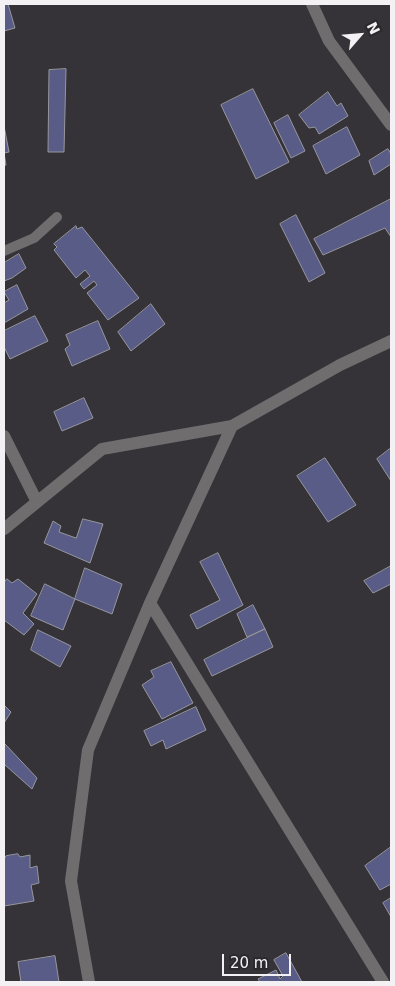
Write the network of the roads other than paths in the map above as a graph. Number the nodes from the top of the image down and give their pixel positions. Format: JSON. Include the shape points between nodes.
{"nodes":[{"id":1,"x":312,"y":4,"type":"edge"},
{"id":2,"x":391,"y":125,"type":"edge"},
{"id":3,"x":57,"y":217,"type":"dead end"},
{"id":4,"x":4,"y":251,"type":"edge"},
{"id":5,"x":391,"y":341,"type":"edge"},
{"id":6,"x":232,"y":426,"type":"junction"},
{"id":7,"x":4,"y":436,"type":"edge"},
{"id":8,"x":37,"y":502,"type":"junction"},
{"id":9,"x":4,"y":529,"type":"edge"},
{"id":10,"x":150,"y":603,"type":"junction"},
{"id":11,"x":89,"y":982,"type":"edge"},
{"id":12,"x":383,"y":982,"type":"edge"}],
"edges":[{"from":1,"to":2,"type":"street","via":[[329,40]]},
{"from":3,"to":4,"type":"lane","via":[[34,238]]},
{"from":5,"to":6,"type":"street","via":[[340,364]]},
{"from":6,"to":8,"type":"street","via":[[102,449]]},
{"from":6,"to":10,"type":"street"},
{"from":7,"to":8,"type":"street"},
{"from":8,"to":9,"type":"street"},
{"from":10,"to":11,"type":"street","via":[[88,750],[72,881]]},
{"from":10,"to":12,"type":"street"}]}
